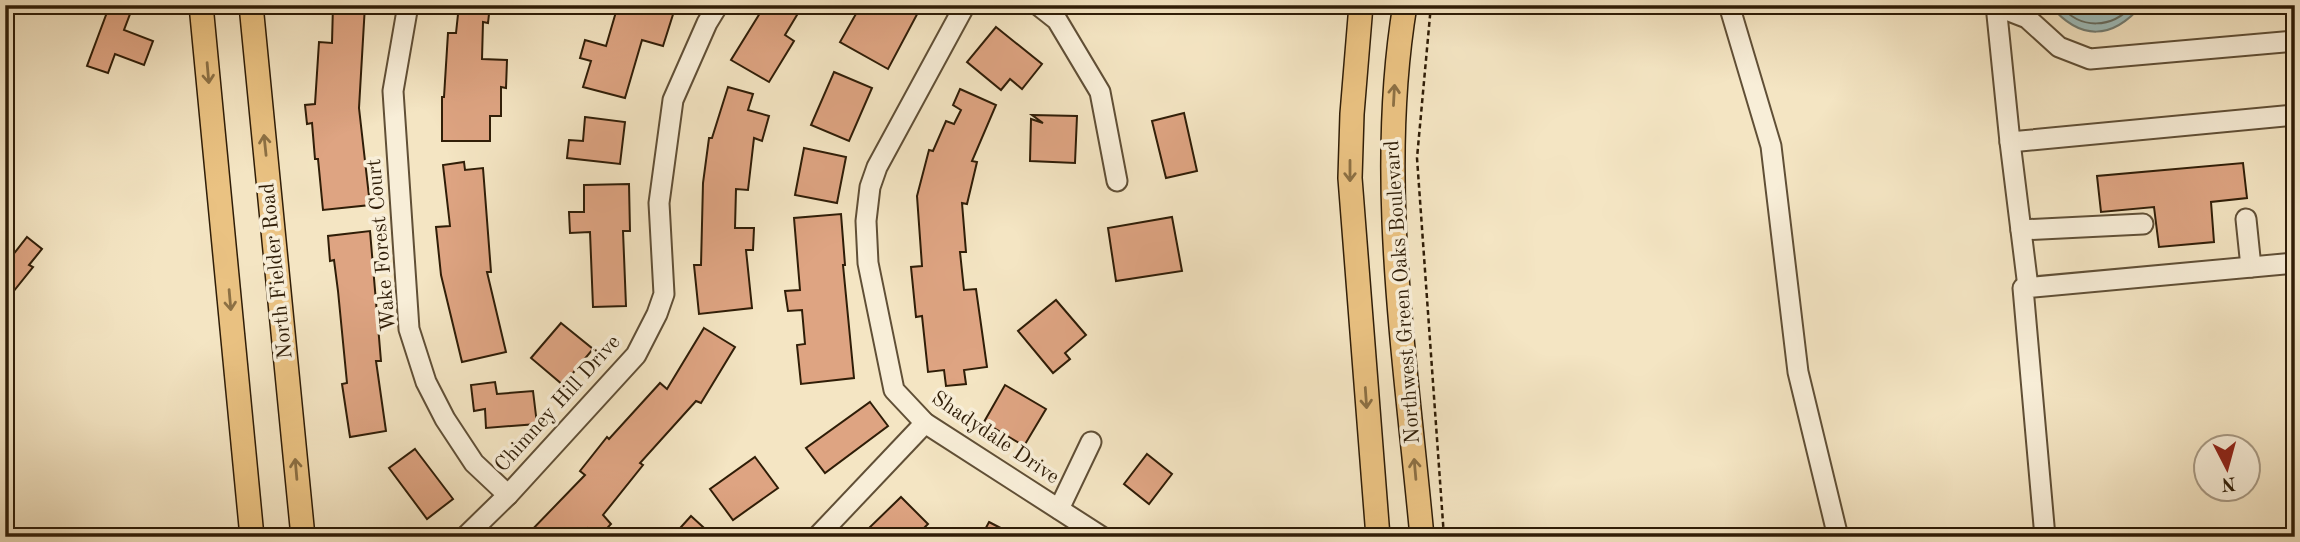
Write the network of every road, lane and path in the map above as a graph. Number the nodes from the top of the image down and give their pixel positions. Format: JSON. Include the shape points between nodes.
{"nodes":[{"id":1,"x":201,"y":5,"type":"edge"},
{"id":2,"x":251,"y":5,"type":"edge"},
{"id":3,"x":408,"y":5,"type":"edge"},
{"id":4,"x":718,"y":5,"type":"edge"},
{"id":5,"x":965,"y":5,"type":"edge"},
{"id":6,"x":1038,"y":5,"type":"edge"},
{"id":7,"x":1361,"y":5,"type":"edge"},
{"id":8,"x":1405,"y":5,"type":"edge"},
{"id":9,"x":1431,"y":5,"type":"edge"},
{"id":10,"x":1729,"y":5,"type":"edge"},
{"id":11,"x":1996,"y":5,"type":"edge"},
{"id":12,"x":2295,"y":41,"type":"edge"},
{"id":13,"x":2295,"y":115,"type":"edge"},
{"id":14,"x":2010,"y":142,"type":"junction"},
{"id":15,"x":1117,"y":181,"type":"dead end"},
{"id":16,"x":2246,"y":219,"type":"dead end"},
{"id":17,"x":2143,"y":224,"type":"dead end"},
{"id":18,"x":2021,"y":230,"type":"junction"},
{"id":19,"x":2295,"y":263,"type":"edge"},
{"id":20,"x":2250,"y":267,"type":"junction"},
{"id":21,"x":2028,"y":287,"type":"junction"},
{"id":22,"x":925,"y":423,"type":"junction"},
{"id":23,"x":1091,"y":442,"type":"dead end"},
{"id":24,"x":508,"y":495,"type":"junction"},
{"id":25,"x":1059,"y":509,"type":"junction"},
{"id":26,"x":252,"y":537,"type":"edge"},
{"id":27,"x":303,"y":537,"type":"edge"},
{"id":28,"x":465,"y":537,"type":"edge"},
{"id":29,"x":817,"y":537,"type":"edge"},
{"id":30,"x":1102,"y":537,"type":"edge"},
{"id":31,"x":1378,"y":537,"type":"edge"},
{"id":32,"x":1422,"y":537,"type":"edge"},
{"id":33,"x":1444,"y":537,"type":"edge"},
{"id":34,"x":1838,"y":537,"type":"edge"},
{"id":35,"x":2045,"y":537,"type":"edge"}],
"edges":[{"from":1,"to":26,"type":"main road","one_way":true},
{"from":27,"to":2,"type":"main road","name":"North Fielder Road","one_way":true},
{"from":3,"to":24,"type":"street","name":"Wake Forest Court","via":[[393,91],[410,329],[426,382],[445,419],[474,463]]},
{"from":4,"to":24,"type":"street","name":"Chimney Hill Drive","via":[[673,100],[659,203],[664,293],[657,314],[636,355]]},
{"from":5,"to":22,"type":"street","name":"Shadydale Drive","via":[[877,167],[866,221],[868,263],[894,390]]},
{"from":6,"to":15,"type":"street","via":[[1057,20],[1100,92]]},
{"from":7,"to":31,"type":"main road","name":"Northwest Green Oaks Boulevard","one_way":true,"via":[[1350,178]]},
{"from":32,"to":8,"type":"main road","name":"Northwest Green Oaks Boulevard","one_way":true,"via":[[1399,290],[1392,154],[1396,58]]},
{"from":9,"to":33,"type":"path","via":[[1418,158]]},
{"from":10,"to":34,"type":"street","via":[[1771,146],[1798,372]]},
{"from":11,"to":12,"type":"street","via":[[2027,18],[2059,47],[2090,59]]},
{"from":11,"to":14,"type":"street"},
{"from":13,"to":14,"type":"street"},
{"from":14,"to":18,"type":"street"},
{"from":16,"to":20,"type":"street"},
{"from":17,"to":18,"type":"street"},
{"from":18,"to":21,"type":"street"},
{"from":19,"to":20,"type":"street"},
{"from":20,"to":21,"type":"street"},
{"from":21,"to":35,"type":"street","via":[[2023,288]]},
{"from":22,"to":25,"type":"street","name":"Shadydale Drive"},
{"from":22,"to":29,"type":"street"},
{"from":23,"to":25,"type":"street"},
{"from":24,"to":28,"type":"street","name":"Chimney Hill Drive"},
{"from":25,"to":30,"type":"street","name":"Shadydale Drive"}]}
